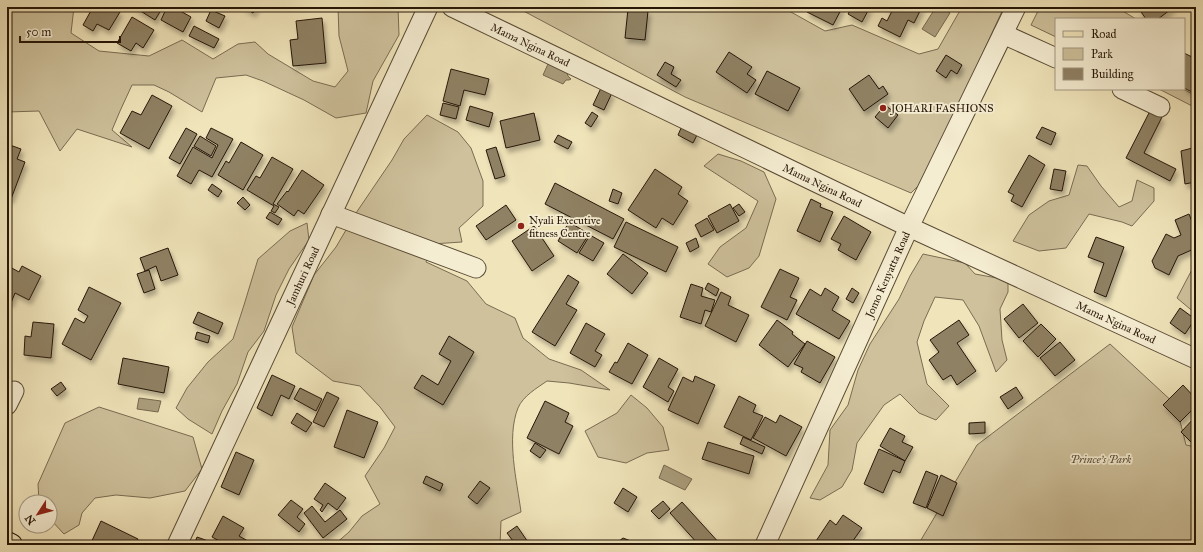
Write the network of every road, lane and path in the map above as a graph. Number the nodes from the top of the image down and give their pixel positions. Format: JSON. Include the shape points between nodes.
{"nodes":[{"id":1,"x":428,"y":7,"type":"edge"},
{"id":2,"x":452,"y":7,"type":"edge"},
{"id":3,"x":1016,"y":7,"type":"edge"},
{"id":4,"x":1003,"y":34,"type":"junction"},
{"id":5,"x":1055,"y":58,"type":"edge"},
{"id":6,"x":1124,"y":90,"type":"edge"},
{"id":7,"x":1160,"y":107,"type":"dead end"},
{"id":8,"x":331,"y":214,"type":"junction"},
{"id":9,"x":909,"y":227,"type":"junction"},
{"id":10,"x":476,"y":268,"type":"dead end"},
{"id":11,"x":1196,"y":358,"type":"edge"},
{"id":12,"x":7,"y":543,"type":"edge"},
{"id":13,"x":11,"y":545,"type":"edge"},
{"id":14,"x":177,"y":545,"type":"edge"},
{"id":15,"x":765,"y":545,"type":"edge"}],
"edges":[{"from":1,"to":8,"type":"street","name":"Jamhuri Road"},
{"from":2,"to":9,"type":"street","name":"Mama Ngina Road"},
{"from":3,"to":4,"type":"street","name":"Jomo Kenyatta Road"},
{"from":4,"to":5,"type":"street"},
{"from":4,"to":9,"type":"street","name":"Jomo Kenyatta Road"},
{"from":6,"to":7,"type":"street"},
{"from":8,"to":10,"type":"street"},
{"from":8,"to":14,"type":"street","name":"Jamhuri Road"},
{"from":9,"to":11,"type":"street","name":"Mama Ngina Road"},
{"from":9,"to":15,"type":"street","name":"Jomo Kenyatta Road"},
{"from":12,"to":13,"type":"main road"}]}
